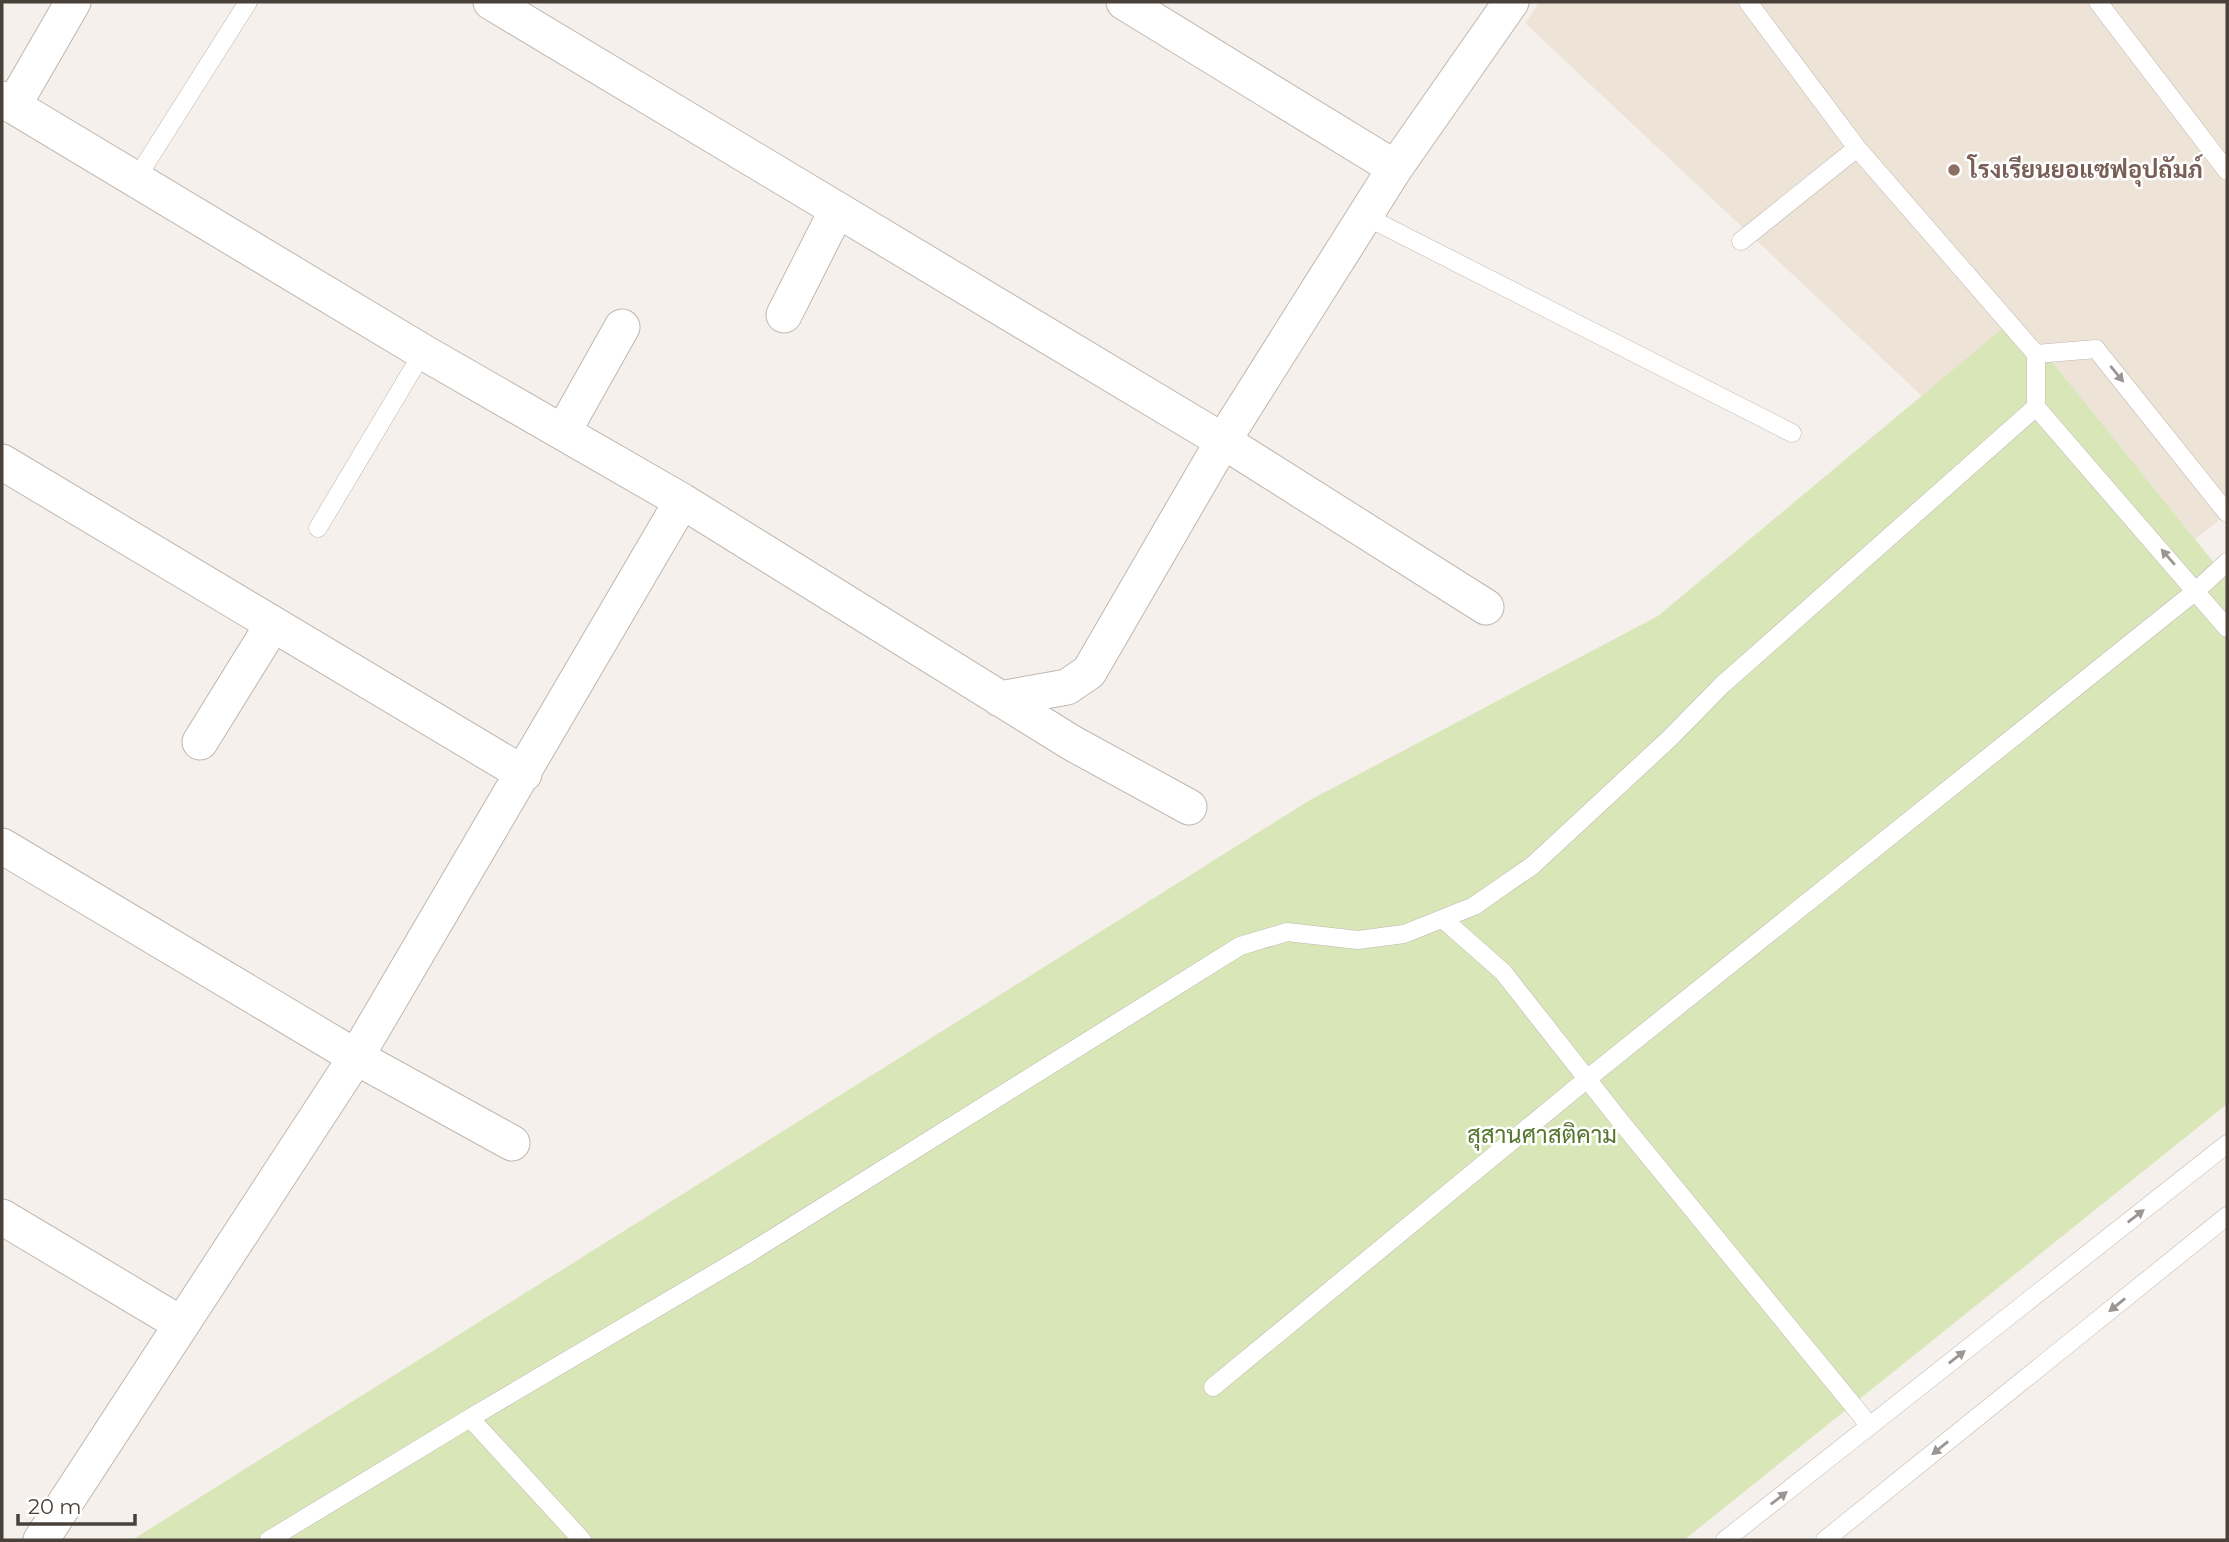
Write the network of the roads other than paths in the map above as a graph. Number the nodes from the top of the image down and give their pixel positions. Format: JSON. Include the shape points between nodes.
{"nodes":[{"id":1,"x":73,"y":2,"type":"edge"},
{"id":2,"x":248,"y":2,"type":"edge"},
{"id":3,"x":491,"y":2,"type":"edge"},
{"id":4,"x":1124,"y":2,"type":"edge"},
{"id":5,"x":1511,"y":2,"type":"edge"},
{"id":6,"x":1748,"y":2,"type":"edge"},
{"id":7,"x":2098,"y":2,"type":"edge"},
{"id":8,"x":7,"y":103,"type":"edge"},
{"id":9,"x":1857,"y":148,"type":"junction"},
{"id":10,"x":1395,"y":168,"type":"junction"},
{"id":11,"x":2227,"y":171,"type":"edge"},
{"id":12,"x":136,"y":179,"type":"junction"},
{"id":13,"x":837,"y":210,"type":"junction"},
{"id":14,"x":1365,"y":216,"type":"junction"},
{"id":15,"x":1741,"y":241,"type":"dead end"},
{"id":16,"x":783,"y":315,"type":"dead end"},
{"id":17,"x":622,"y":327,"type":"dead end"},
{"id":18,"x":423,"y":352,"type":"junction"},
{"id":19,"x":2036,"y":354,"type":"junction"},
{"id":20,"x":2036,"y":407,"type":"junction"},
{"id":21,"x":563,"y":432,"type":"junction"},
{"id":22,"x":1792,"y":433,"type":"dead end"},
{"id":23,"x":1223,"y":441,"type":"junction"},
{"id":24,"x":2,"y":462,"type":"edge"},
{"id":25,"x":682,"y":501,"type":"junction"},
{"id":26,"x":2227,"y":513,"type":"edge"},
{"id":27,"x":318,"y":528,"type":"dead end"},
{"id":28,"x":2227,"y":562,"type":"edge"},
{"id":29,"x":2197,"y":590,"type":"junction"},
{"id":30,"x":1486,"y":607,"type":"dead end"},
{"id":31,"x":273,"y":624,"type":"junction"},
{"id":32,"x":2227,"y":628,"type":"edge"},
{"id":33,"x":1000,"y":699,"type":"junction"},
{"id":34,"x":200,"y":742,"type":"dead end"},
{"id":35,"x":524,"y":774,"type":"junction"},
{"id":36,"x":1189,"y":807,"type":"dead end"},
{"id":37,"x":2,"y":846,"type":"edge"},
{"id":38,"x":1443,"y":919,"type":"junction"},
{"id":39,"x":356,"y":1057,"type":"junction"},
{"id":40,"x":1587,"y":1079,"type":"junction"},
{"id":41,"x":512,"y":1143,"type":"dead end"},
{"id":42,"x":2227,"y":1144,"type":"edge"},
{"id":43,"x":2227,"y":1216,"type":"edge"},
{"id":44,"x":2,"y":1217,"type":"edge"},
{"id":45,"x":181,"y":1324,"type":"junction"},
{"id":46,"x":1213,"y":1387,"type":"dead end"},
{"id":47,"x":470,"y":1418,"type":"junction"},
{"id":48,"x":1870,"y":1426,"type":"junction"},
{"id":49,"x":41,"y":1540,"type":"edge"},
{"id":50,"x":270,"y":1540,"type":"edge"},
{"id":51,"x":582,"y":1540,"type":"edge"},
{"id":52,"x":1725,"y":1540,"type":"edge"},
{"id":53,"x":1825,"y":1540,"type":"edge"}],
"edges":[{"from":1,"to":8,"type":"street"},
{"from":2,"to":12,"type":"lane"},
{"from":3,"to":13,"type":"street"},
{"from":4,"to":10,"type":"street"},
{"from":5,"to":10,"type":"street"},
{"from":6,"to":9,"type":"lane"},
{"from":7,"to":11,"type":"lane"},
{"from":8,"to":12,"type":"street"},
{"from":9,"to":15,"type":"lane"},
{"from":9,"to":19,"type":"lane"},
{"from":10,"to":14,"type":"street"},
{"from":12,"to":18,"type":"street"},
{"from":13,"to":16,"type":"street"},
{"from":13,"to":23,"type":"street"},
{"from":14,"to":22,"type":"lane"},
{"from":14,"to":23,"type":"street"},
{"from":17,"to":21,"type":"street"},
{"from":18,"to":21,"type":"street"},
{"from":18,"to":27,"type":"lane"},
{"from":19,"to":20,"type":"lane"},
{"from":19,"to":26,"type":"lane","one_way":true,"via":[[2096,349]]},
{"from":29,"to":20,"type":"lane","one_way":true},
{"from":20,"to":38,"type":"lane","via":[[1722,685],[1533,865],[1474,906]]},
{"from":21,"to":25,"type":"street"},
{"from":23,"to":30,"type":"street"},
{"from":23,"to":33,"type":"street","via":[[1089,672],[1067,687]]},
{"from":24,"to":31,"type":"street"},
{"from":25,"to":33,"type":"street"},
{"from":25,"to":35,"type":"street"},
{"from":28,"to":29,"type":"lane"},
{"from":29,"to":32,"type":"lane"},
{"from":29,"to":40,"type":"lane"},
{"from":31,"to":34,"type":"street"},
{"from":31,"to":35,"type":"street"},
{"from":33,"to":36,"type":"street"},
{"from":35,"to":39,"type":"street"},
{"from":37,"to":39,"type":"street"},
{"from":38,"to":40,"type":"lane","via":[[1503,972]]},
{"from":38,"to":47,"type":"lane","via":[[1404,933],[1357,940],[1287,932],[1240,946],[746,1255]]},
{"from":39,"to":41,"type":"street"},
{"from":39,"to":45,"type":"street"},
{"from":40,"to":46,"type":"lane"},
{"from":40,"to":48,"type":"lane"},
{"from":48,"to":42,"type":"lane","one_way":true},
{"from":43,"to":53,"type":"lane","one_way":true},
{"from":44,"to":45,"type":"street"},
{"from":45,"to":49,"type":"street"},
{"from":47,"to":50,"type":"lane"},
{"from":47,"to":51,"type":"lane"},
{"from":52,"to":48,"type":"lane","one_way":true}]}
